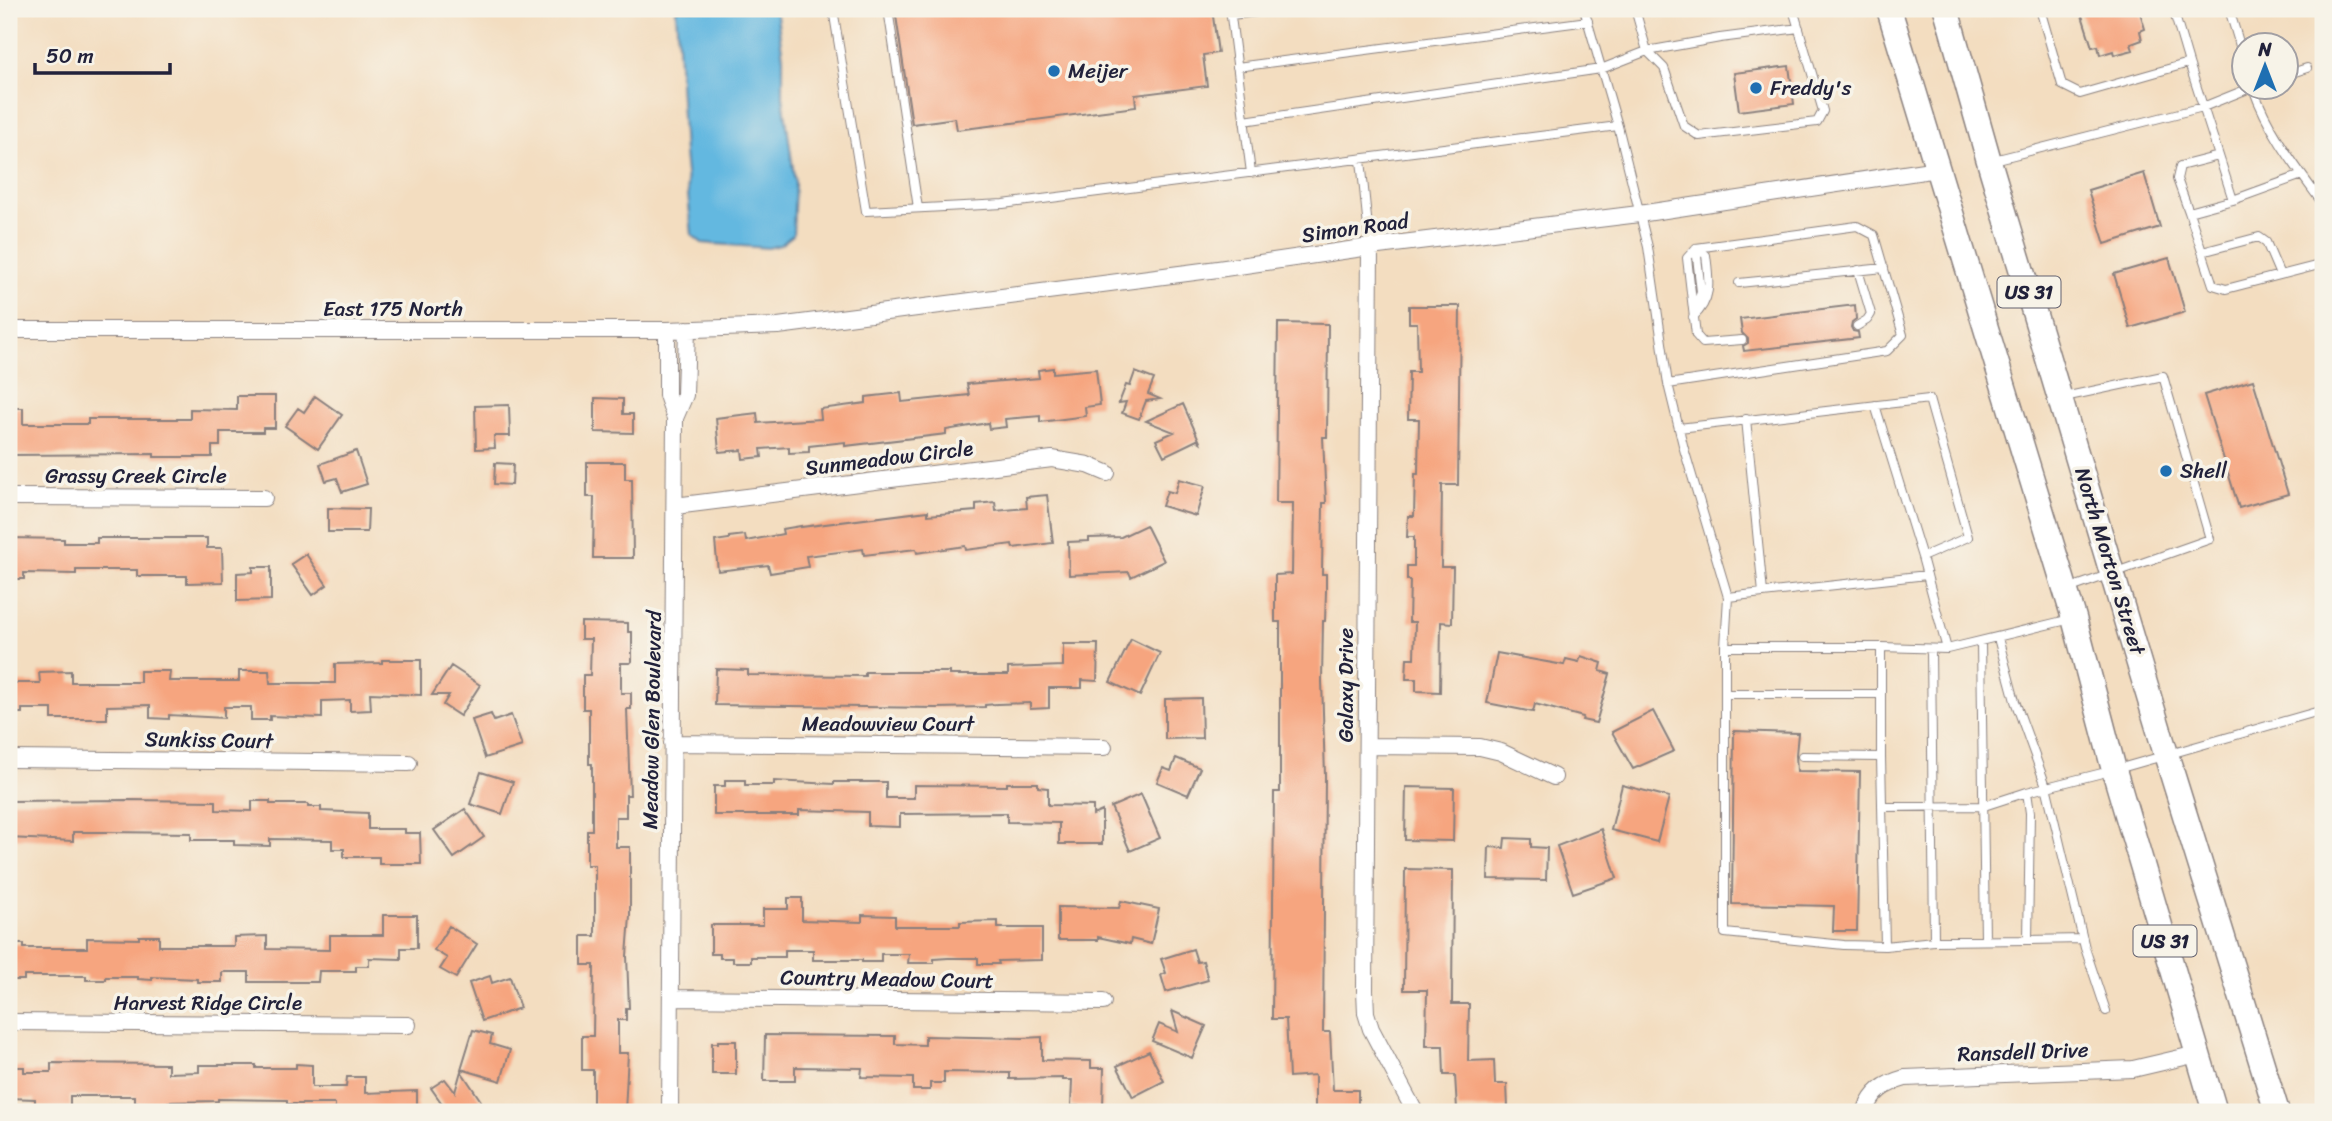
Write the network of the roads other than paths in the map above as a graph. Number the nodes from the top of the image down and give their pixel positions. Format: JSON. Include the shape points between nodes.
{"nodes":[{"id":1,"x":833,"y":9,"type":"edge"},
{"id":2,"x":888,"y":9,"type":"edge"},
{"id":3,"x":1283,"y":9,"type":"edge"},
{"id":4,"x":1584,"y":9,"type":"edge"},
{"id":5,"x":1635,"y":9,"type":"edge"},
{"id":6,"x":1793,"y":9,"type":"edge"},
{"id":7,"x":1889,"y":9,"type":"edge"},
{"id":8,"x":1946,"y":9,"type":"edge"},
{"id":9,"x":2040,"y":9,"type":"edge"},
{"id":10,"x":2174,"y":9,"type":"edge"},
{"id":11,"x":2229,"y":9,"type":"edge"},
{"id":12,"x":1231,"y":12,"type":"edge"},
{"id":13,"x":1588,"y":21,"type":"junction"},
{"id":14,"x":1799,"y":29,"type":"junction"},
{"id":15,"x":2236,"y":32,"type":"edge"},
{"id":16,"x":1647,"y":51,"type":"junction"},
{"id":17,"x":2189,"y":64,"type":"junction"},
{"id":18,"x":1237,"y":67,"type":"junction"},
{"id":19,"x":2307,"y":68,"type":"dead end"},
{"id":20,"x":1601,"y":69,"type":"junction"},
{"id":21,"x":2300,"y":70,"type":"edge"},
{"id":22,"x":2230,"y":96,"type":"edge"},
{"id":23,"x":2257,"y":102,"type":"edge"},
{"id":24,"x":2203,"y":107,"type":"junction"},
{"id":25,"x":1244,"y":121,"type":"junction"},
{"id":26,"x":1618,"y":126,"type":"junction"},
{"id":27,"x":2219,"y":156,"type":"junction"},
{"id":28,"x":1361,"y":160,"type":"junction"},
{"id":29,"x":1989,"y":162,"type":"junction"},
{"id":30,"x":1937,"y":169,"type":"junction"},
{"id":31,"x":1251,"y":173,"type":"junction"},
{"id":32,"x":2302,"y":175,"type":"junction"},
{"id":33,"x":2233,"y":200,"type":"junction"},
{"id":34,"x":2323,"y":204,"type":"edge"},
{"id":35,"x":918,"y":208,"type":"junction"},
{"id":36,"x":2189,"y":212,"type":"junction"},
{"id":37,"x":1639,"y":214,"type":"junction"},
{"id":38,"x":1370,"y":247,"type":"junction"},
{"id":39,"x":1696,"y":248,"type":"junction"},
{"id":40,"x":2202,"y":252,"type":"junction"},
{"id":41,"x":2323,"y":264,"type":"edge"},
{"id":42,"x":1884,"y":268,"type":"junction"},
{"id":43,"x":1858,"y":270,"type":"junction"},
{"id":44,"x":2280,"y":275,"type":"junction"},
{"id":45,"x":1739,"y":283,"type":"dead end"},
{"id":46,"x":1693,"y":317,"type":"junction"},
{"id":47,"x":778,"y":326,"type":"joint"},
{"id":48,"x":1857,"y":326,"type":"dead end"},
{"id":49,"x":687,"y":329,"type":"junction"},
{"id":50,"x":9,"y":330,"type":"edge"},
{"id":51,"x":667,"y":330,"type":"junction"},
{"id":52,"x":1742,"y":340,"type":"dead end"},
{"id":53,"x":1668,"y":384,"type":"junction"},
{"id":54,"x":2061,"y":398,"type":"junction"},
{"id":55,"x":1875,"y":405,"type":"junction"},
{"id":56,"x":675,"y":418,"type":"junction"},
{"id":57,"x":1746,"y":419,"type":"junction"},
{"id":58,"x":1679,"y":428,"type":"junction"},
{"id":59,"x":1107,"y":473,"type":"dead end"},
{"id":60,"x":9,"y":496,"type":"edge"},
{"id":61,"x":264,"y":498,"type":"dead end"},
{"id":62,"x":675,"y":506,"type":"junction"},
{"id":63,"x":1922,"y":557,"type":"junction"},
{"id":64,"x":2114,"y":574,"type":"junction"},
{"id":65,"x":1927,"y":575,"type":"junction"},
{"id":66,"x":2066,"y":590,"type":"junction"},
{"id":67,"x":1763,"y":593,"type":"junction"},
{"id":68,"x":1728,"y":597,"type":"junction"},
{"id":69,"x":2074,"y":618,"type":"junction"},
{"id":70,"x":1998,"y":638,"type":"junction"},
{"id":71,"x":1980,"y":642,"type":"junction"},
{"id":72,"x":1725,"y":647,"type":"junction"},
{"id":73,"x":1881,"y":647,"type":"junction"},
{"id":74,"x":1931,"y":649,"type":"junction"},
{"id":75,"x":1947,"y":649,"type":"junction"},
{"id":76,"x":1725,"y":694,"type":"junction"},
{"id":77,"x":1881,"y":694,"type":"junction"},
{"id":78,"x":2323,"y":710,"type":"edge"},
{"id":79,"x":672,"y":743,"type":"junction"},
{"id":80,"x":1367,"y":746,"type":"junction"},
{"id":81,"x":1104,"y":747,"type":"dead end"},
{"id":82,"x":2166,"y":754,"type":"junction"},
{"id":83,"x":1802,"y":756,"type":"dead end"},
{"id":84,"x":1881,"y":757,"type":"junction"},
{"id":85,"x":9,"y":759,"type":"edge"},
{"id":86,"x":409,"y":763,"type":"dead end"},
{"id":87,"x":2114,"y":770,"type":"junction"},
{"id":88,"x":1555,"y":777,"type":"dead end"},
{"id":89,"x":2046,"y":786,"type":"junction"},
{"id":90,"x":2027,"y":792,"type":"junction"},
{"id":91,"x":1984,"y":806,"type":"junction"},
{"id":92,"x":1882,"y":807,"type":"junction"},
{"id":93,"x":1931,"y":807,"type":"junction"},
{"id":94,"x":2083,"y":939,"type":"junction"},
{"id":95,"x":1985,"y":940,"type":"junction"},
{"id":96,"x":2028,"y":940,"type":"junction"},
{"id":97,"x":1934,"y":941,"type":"junction"},
{"id":98,"x":1885,"y":946,"type":"junction"},
{"id":99,"x":671,"y":998,"type":"junction"},
{"id":100,"x":1103,"y":1002,"type":"dead end"},
{"id":101,"x":2106,"y":1011,"type":"dead end"},
{"id":102,"x":9,"y":1022,"type":"edge"},
{"id":103,"x":408,"y":1025,"type":"dead end"},
{"id":104,"x":2197,"y":1054,"type":"junction"},
{"id":105,"x":670,"y":1112,"type":"edge"},
{"id":106,"x":1415,"y":1112,"type":"edge"},
{"id":107,"x":1865,"y":1112,"type":"edge"},
{"id":108,"x":2215,"y":1112,"type":"edge"},
{"id":109,"x":2277,"y":1112,"type":"edge"}],
"edges":[{"from":1,"to":35,"type":"lane","via":[[866,211]]},
{"from":2,"to":35,"type":"lane"},
{"from":3,"to":12,"type":"lane"},
{"from":4,"to":13,"type":"lane"},
{"from":5,"to":16,"type":"lane"},
{"from":6,"to":14,"type":"lane"},
{"from":7,"to":30,"type":"main road","number":"US 31"},
{"from":8,"to":29,"type":"main road","name":"North Morton Street","number":"US 31"},
{"from":9,"to":17,"type":"lane","via":[[2062,85],[2080,94]]},
{"from":10,"to":17,"type":"lane"},
{"from":11,"to":15,"type":"lane"},
{"from":12,"to":18,"type":"lane"},
{"from":13,"to":18,"type":"lane"},
{"from":13,"to":20,"type":"lane"},
{"from":14,"to":16,"type":"lane"},
{"from":14,"to":16,"type":"lane","via":[[1823,111],[1817,122],[1699,136],[1684,126],[1664,68]]},
{"from":16,"to":20,"type":"lane"},
{"from":17,"to":24,"type":"lane"},
{"from":18,"to":25,"type":"lane"},
{"from":19,"to":21,"type":"lane"},
{"from":20,"to":25,"type":"lane"},
{"from":20,"to":26,"type":"lane"},
{"from":22,"to":24,"type":"lane"},
{"from":23,"to":32,"type":"lane"},
{"from":24,"to":27,"type":"lane"},
{"from":24,"to":29,"type":"lane"},
{"from":25,"to":31,"type":"lane"},
{"from":26,"to":28,"type":"lane"},
{"from":26,"to":37,"type":"lane"},
{"from":27,"to":33,"type":"lane"},
{"from":27,"to":36,"type":"lane","via":[[2180,166],[2177,178]]},
{"from":28,"to":31,"type":"lane"},
{"from":28,"to":38,"type":"lane"},
{"from":29,"to":54,"type":"main road","name":"North Morton Street","number":"US 31"},
{"from":30,"to":37,"type":"street","name":"Simon Road"},
{"from":30,"to":66,"type":"main road","number":"US 31"},
{"from":31,"to":35,"type":"lane","via":[[1003,204]]},
{"from":32,"to":33,"type":"lane"},
{"from":32,"to":34,"type":"lane"},
{"from":33,"to":36,"type":"lane"},
{"from":36,"to":40,"type":"lane"},
{"from":37,"to":38,"type":"street","name":"Simon Road"},
{"from":37,"to":53,"type":"lane"},
{"from":38,"to":47,"type":"street","name":"Simon Road"},
{"from":38,"to":80,"type":"street","name":"Galaxy Drive"},
{"from":39,"to":42,"type":"lane","via":[[1857,226],[1874,235]]},
{"from":39,"to":46,"type":"lane","via":[[1687,258]]},
{"from":39,"to":46,"type":"lane","via":[[1706,255],[1710,284],[1704,307]]},
{"from":40,"to":44,"type":"lane","via":[[2259,237]]},
{"from":40,"to":44,"type":"lane","via":[[2213,285],[2226,289]]},
{"from":41,"to":44,"type":"lane"},
{"from":42,"to":43,"type":"lane"},
{"from":42,"to":53,"type":"lane","via":[[1903,335],[1887,351]]},
{"from":43,"to":45,"type":"lane"},
{"from":43,"to":48,"type":"lane","via":[[1871,314]]},
{"from":46,"to":52,"type":"lane","via":[[1696,335],[1703,343]]},
{"from":47,"to":49,"type":"street","name":"East 175 North"},
{"from":49,"to":51,"type":"street","name":"East 175 North"},
{"from":49,"to":56,"type":"street","via":[[685,395]]},
{"from":50,"to":51,"type":"street","name":"East 175 North"},
{"from":51,"to":56,"type":"street","name":"Meadow Glen Boulevard","via":[[667,395]]},
{"from":53,"to":58,"type":"lane"},
{"from":54,"to":64,"type":"main road","name":"North Morton Street","number":"US 31"},
{"from":54,"to":64,"type":"lane","via":[[2164,376],[2210,539]]},
{"from":55,"to":57,"type":"lane"},
{"from":55,"to":63,"type":"lane"},
{"from":55,"to":63,"type":"lane","via":[[1929,399],[1968,537]]},
{"from":56,"to":62,"type":"street","name":"Meadow Glen Boulevard"},
{"from":57,"to":58,"type":"lane"},
{"from":57,"to":67,"type":"lane"},
{"from":58,"to":68,"type":"lane"},
{"from":59,"to":62,"type":"street","name":"Sunmeadow Circle","via":[[1052,459]]},
{"from":60,"to":61,"type":"street","name":"Grassy Creek Circle"},
{"from":62,"to":79,"type":"street","name":"Meadow Glen Boulevard"},
{"from":63,"to":65,"type":"lane"},
{"from":64,"to":66,"type":"lane"},
{"from":64,"to":82,"type":"main road","name":"North Morton Street","number":"US 31"},
{"from":65,"to":67,"type":"lane"},
{"from":65,"to":75,"type":"lane"},
{"from":66,"to":69,"type":"main road","number":"US 31"},
{"from":67,"to":68,"type":"lane"},
{"from":68,"to":72,"type":"lane"},
{"from":69,"to":70,"type":"lane"},
{"from":69,"to":87,"type":"main road","number":"US 31"},
{"from":70,"to":71,"type":"lane"},
{"from":70,"to":89,"type":"lane"},
{"from":71,"to":75,"type":"lane"},
{"from":71,"to":91,"type":"lane"},
{"from":72,"to":73,"type":"lane"},
{"from":72,"to":76,"type":"lane"},
{"from":73,"to":74,"type":"lane"},
{"from":73,"to":77,"type":"lane"},
{"from":74,"to":75,"type":"lane"},
{"from":74,"to":93,"type":"lane"},
{"from":76,"to":77,"type":"lane"},
{"from":76,"to":98,"type":"lane","via":[[1725,933]]},
{"from":77,"to":84,"type":"lane"},
{"from":78,"to":82,"type":"lane"},
{"from":79,"to":81,"type":"street","name":"Meadowview Court"},
{"from":79,"to":99,"type":"street","name":"Meadow Glen Boulevard"},
{"from":80,"to":88,"type":"street","via":[[1480,747],[1501,751]]},
{"from":80,"to":106,"type":"street","name":"Galaxy Drive","via":[[1366,1013]]},
{"from":82,"to":87,"type":"lane"},
{"from":82,"to":109,"type":"main road","name":"North Morton Street","number":"US 31"},
{"from":83,"to":84,"type":"lane"},
{"from":84,"to":92,"type":"lane"},
{"from":85,"to":86,"type":"street","name":"Sunkiss Court"},
{"from":87,"to":89,"type":"lane"},
{"from":87,"to":104,"type":"main road","number":"US 31"},
{"from":89,"to":90,"type":"lane"},
{"from":89,"to":94,"type":"lane"},
{"from":90,"to":91,"type":"lane"},
{"from":90,"to":96,"type":"lane"},
{"from":91,"to":93,"type":"lane"},
{"from":91,"to":95,"type":"lane"},
{"from":92,"to":93,"type":"lane"},
{"from":92,"to":98,"type":"lane"},
{"from":93,"to":97,"type":"lane"},
{"from":94,"to":96,"type":"lane"},
{"from":94,"to":101,"type":"lane"},
{"from":95,"to":96,"type":"lane"},
{"from":95,"to":97,"type":"lane"},
{"from":97,"to":98,"type":"lane"},
{"from":99,"to":100,"type":"street","name":"Country Meadow Court"},
{"from":99,"to":105,"type":"street","name":"Meadow Glen Boulevard"},
{"from":102,"to":103,"type":"street","name":"Harvest Ridge Circle"},
{"from":104,"to":107,"type":"street","name":"Ransdell Drive","via":[[2133,1069],[1905,1078],[1874,1093]]},
{"from":104,"to":108,"type":"main road","number":"US 31"}]}
